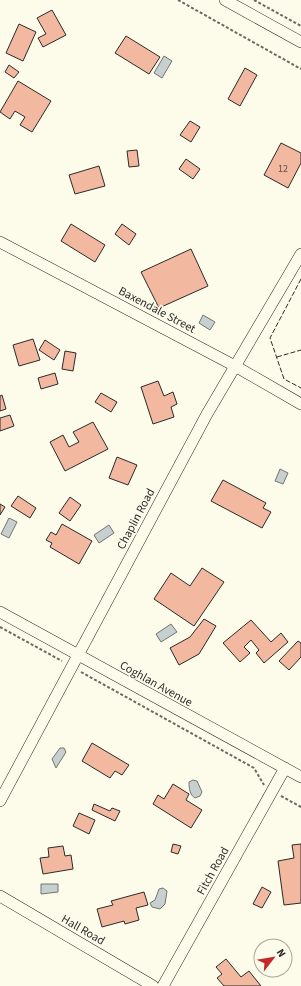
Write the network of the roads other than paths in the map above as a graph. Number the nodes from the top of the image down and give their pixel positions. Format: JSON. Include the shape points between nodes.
{"nodes":[{"id":1,"x":225,"y":0,"type":"edge"},
{"id":2,"x":301,"y":42,"type":"edge"},
{"id":3,"x":0,"y":242,"type":"edge"},
{"id":4,"x":301,"y":254,"type":"edge"},
{"id":5,"x":235,"y":366,"type":"junction"},
{"id":6,"x":301,"y":404,"type":"edge"},
{"id":7,"x":0,"y":612,"type":"edge"},
{"id":8,"x":78,"y":656,"type":"junction"},
{"id":9,"x":285,"y":768,"type":"junction"},
{"id":10,"x":301,"y":776,"type":"edge"},
{"id":11,"x":0,"y":801,"type":"edge"},
{"id":12,"x":0,"y":896,"type":"edge"},
{"id":13,"x":153,"y":986,"type":"edge"},
{"id":14,"x":163,"y":986,"type":"edge"}],
"edges":[{"from":1,"to":2,"type":"street"},
{"from":3,"to":5,"type":"street","name":"Baxendale Street"},
{"from":4,"to":5,"type":"street","name":"Chaplin Road"},
{"from":5,"to":6,"type":"street","name":"Baxendale Street"},
{"from":5,"to":8,"type":"street","name":"Chaplin Road"},
{"from":7,"to":8,"type":"street","name":"Coghlan Avenue"},
{"from":8,"to":9,"type":"street","name":"Coghlan Avenue"},
{"from":8,"to":11,"type":"street","name":"Chaplin Road"},
{"from":9,"to":10,"type":"street","name":"Coghlan Avenue"},
{"from":9,"to":14,"type":"street","name":"Fitch Road"},
{"from":12,"to":13,"type":"street","name":"Hall Road"}]}
